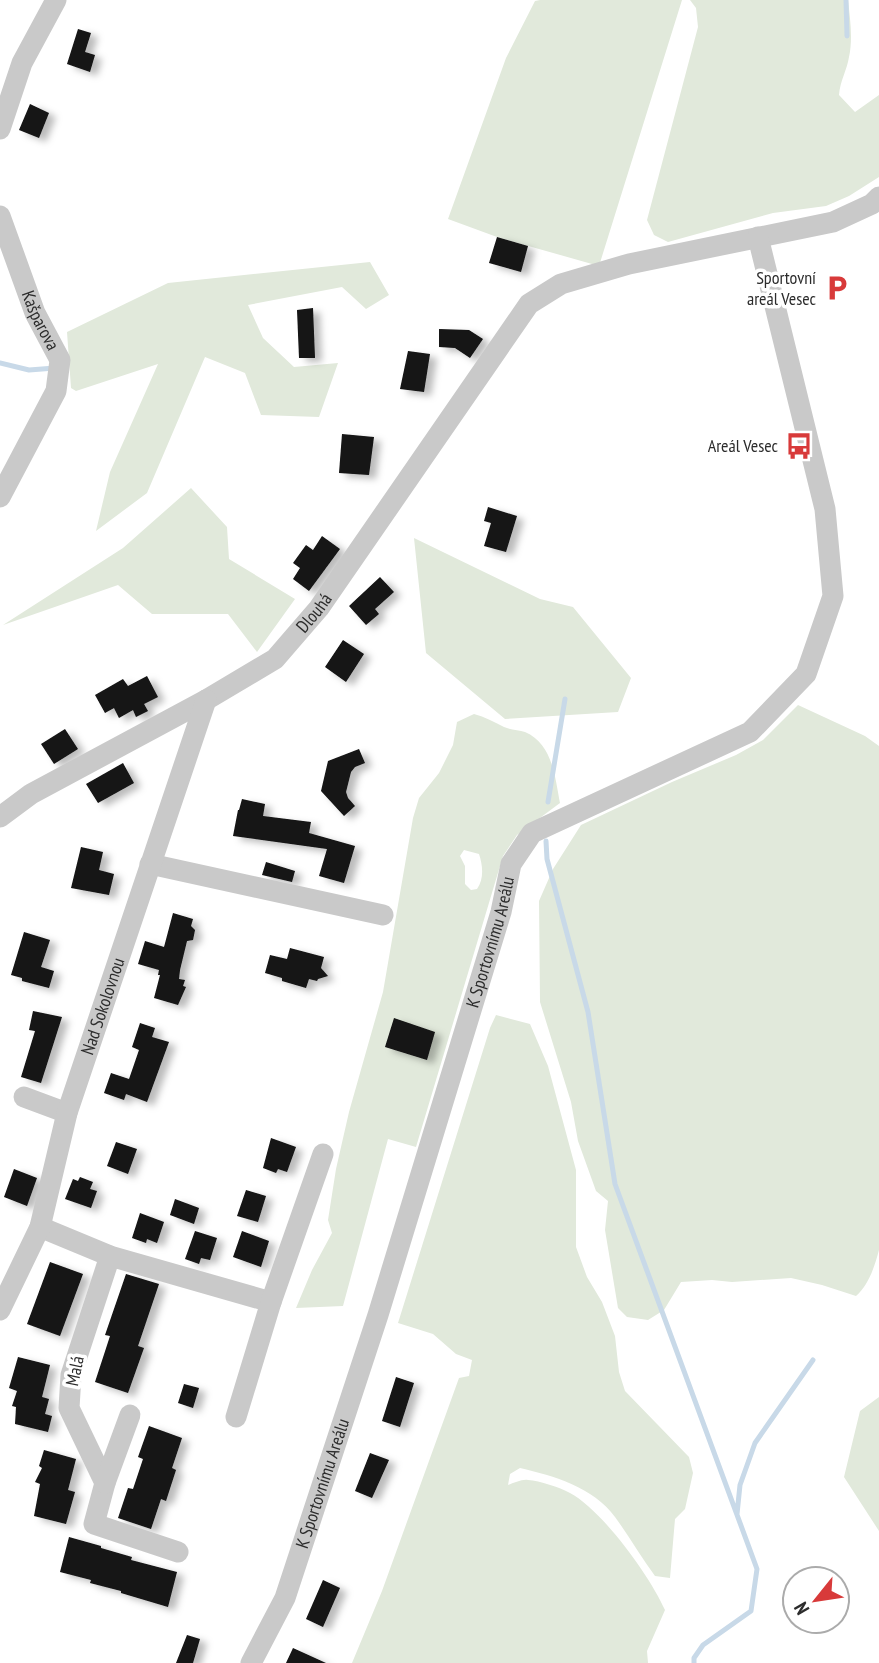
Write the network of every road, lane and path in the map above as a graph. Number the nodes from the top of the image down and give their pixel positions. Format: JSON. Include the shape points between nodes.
{"nodes":[{"id":1,"x":57,"y":0,"type":"edge"},
{"id":2,"x":0,"y":129,"type":"edge"},
{"id":3,"x":879,"y":197,"type":"edge"},
{"id":4,"x":0,"y":216,"type":"edge"},
{"id":5,"x":758,"y":237,"type":"junction"},
{"id":6,"x":0,"y":497,"type":"edge"},
{"id":7,"x":206,"y":700,"type":"junction"},
{"id":8,"x":0,"y":817,"type":"edge"},
{"id":9,"x":150,"y":864,"type":"junction"},
{"id":10,"x":383,"y":915,"type":"dead end"},
{"id":11,"x":24,"y":1097,"type":"dead end"},
{"id":12,"x":67,"y":1113,"type":"junction"},
{"id":13,"x":323,"y":1154,"type":"dead end"},
{"id":14,"x":40,"y":1227,"type":"junction"},
{"id":15,"x":110,"y":1256,"type":"junction"},
{"id":16,"x":271,"y":1302,"type":"junction"},
{"id":17,"x":0,"y":1310,"type":"edge"},
{"id":18,"x":130,"y":1416,"type":"dead end"},
{"id":19,"x":236,"y":1417,"type":"dead end"},
{"id":20,"x":105,"y":1483,"type":"junction"},
{"id":21,"x":178,"y":1552,"type":"dead end"},
{"id":22,"x":251,"y":1663,"type":"edge"}],
"edges":[{"from":1,"to":2,"type":"street","via":[[22,63]]},
{"from":3,"to":5,"type":"street","via":[[833,222]]},
{"from":4,"to":6,"type":"street","name":"Kašparova","via":[[35,313],[60,360],[56,391]]},
{"from":5,"to":7,"type":"street","name":"Dlouhá","via":[[629,264],[561,284],[529,304],[319,608],[275,659]]},
{"from":5,"to":22,"type":"street","name":"K Sportovnímu Areálu","via":[[825,509],[833,596],[820,635],[806,674],[750,732],[532,833],[511,864],[501,912],[374,1328],[285,1598]]},
{"from":7,"to":8,"type":"street","name":"Dlouhá","via":[[31,794]]},
{"from":7,"to":9,"type":"street","name":"Nad Sokolovnou"},
{"from":9,"to":10,"type":"street"},
{"from":9,"to":12,"type":"street","name":"Nad Sokolovnou"},
{"from":11,"to":12,"type":"street"},
{"from":12,"to":14,"type":"street","name":"Nad Sokolovnou"},
{"from":13,"to":16,"type":"street"},
{"from":14,"to":15,"type":"street"},
{"from":14,"to":17,"type":"street","name":"Nad Sokolovnou"},
{"from":15,"to":16,"type":"street"},
{"from":15,"to":20,"type":"street","name":"Malá","via":[[71,1375],[69,1408]]},
{"from":16,"to":19,"type":"street"},
{"from":18,"to":20,"type":"street"},
{"from":20,"to":21,"type":"street","via":[[94,1524]]}]}
